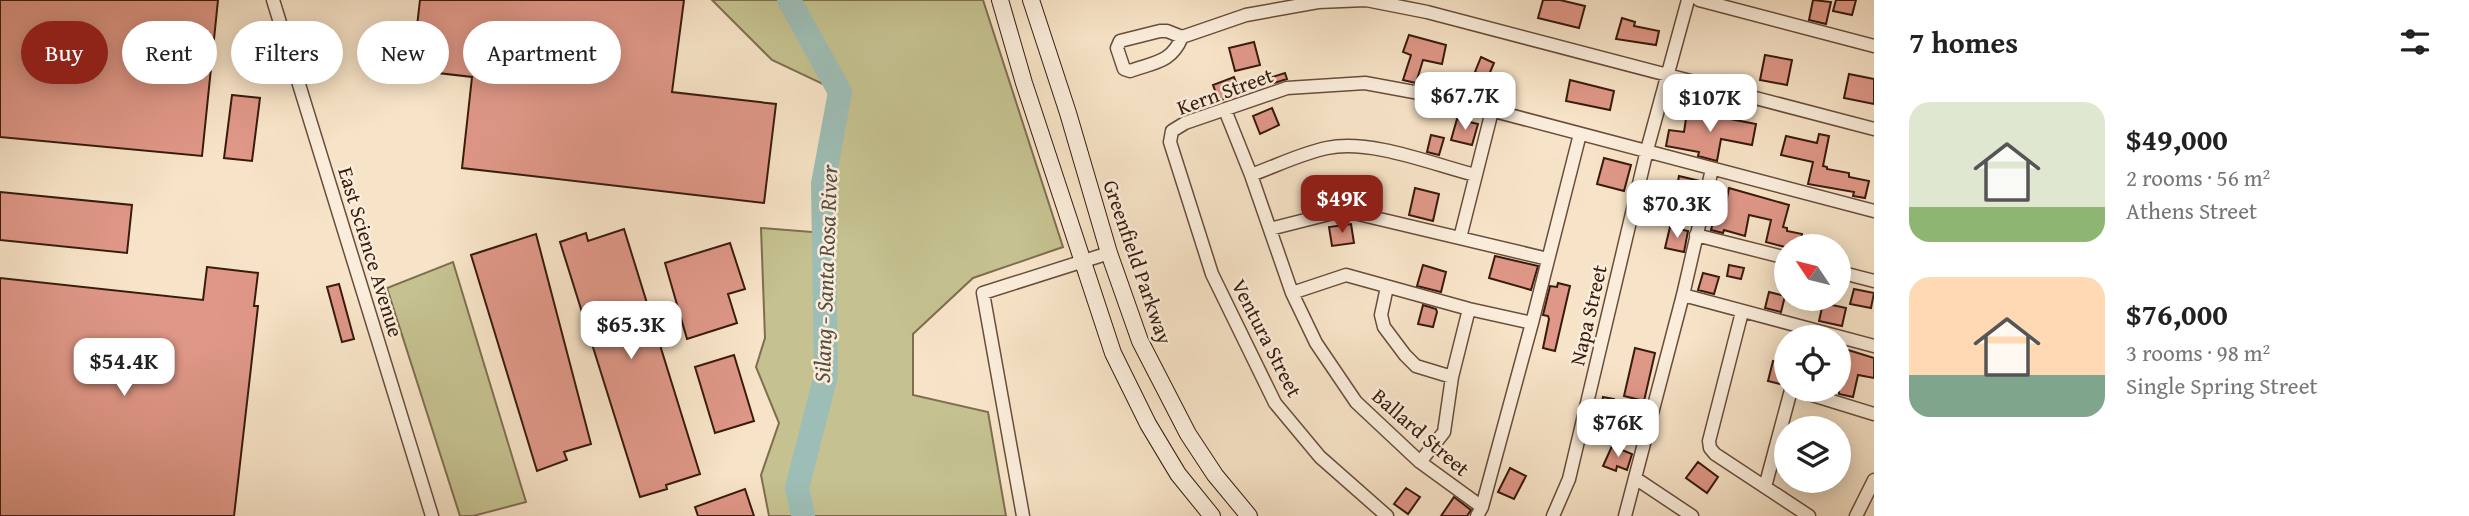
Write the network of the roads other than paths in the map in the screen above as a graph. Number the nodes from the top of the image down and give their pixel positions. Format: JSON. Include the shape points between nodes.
{"nodes":[{"id":1,"x":273,"y":0,"type":"edge"},
{"id":2,"x":1000,"y":0,"type":"edge"},
{"id":3,"x":1031,"y":0,"type":"edge"},
{"id":4,"x":1688,"y":0,"type":"edge"},
{"id":5,"x":1699,"y":0,"type":"edge"},
{"id":6,"x":1759,"y":0,"type":"edge"},
{"id":7,"x":1318,"y":1,"type":"edge"},
{"id":8,"x":1755,"y":13,"type":"junction"},
{"id":9,"x":1182,"y":37,"type":"junction"},
{"id":10,"x":1874,"y":46,"type":"edge"},
{"id":11,"x":1667,"y":75,"type":"junction"},
{"id":12,"x":1225,"y":110,"type":"junction"},
{"id":13,"x":1492,"y":111,"type":"junction"},
{"id":14,"x":1874,"y":129,"type":"edge"},
{"id":15,"x":1580,"y":134,"type":"junction"},
{"id":16,"x":1170,"y":142,"type":"joint"},
{"id":17,"x":1647,"y":150,"type":"junction"},
{"id":18,"x":1712,"y":169,"type":"junction"},
{"id":19,"x":1251,"y":175,"type":"junction"},
{"id":20,"x":1475,"y":175,"type":"junction"},
{"id":21,"x":1874,"y":211,"type":"edge"},
{"id":22,"x":1270,"y":229,"type":"junction"},
{"id":23,"x":1696,"y":235,"type":"junction"},
{"id":24,"x":1460,"y":238,"type":"junction"},
{"id":25,"x":1109,"y":253,"type":"junction"},
{"id":26,"x":1774,"y":255,"type":"edge"},
{"id":27,"x":1548,"y":259,"type":"junction"},
{"id":28,"x":1083,"y":261,"type":"junction"},
{"id":29,"x":1852,"y":275,"type":"edge"},
{"id":30,"x":1874,"y":281,"type":"edge"},
{"id":31,"x":1387,"y":287,"type":"junction"},
{"id":32,"x":1292,"y":293,"type":"junction"},
{"id":33,"x":1683,"y":295,"type":"junction"},
{"id":34,"x":1469,"y":309,"type":"junction"},
{"id":35,"x":1742,"y":312,"type":"junction"},
{"id":36,"x":1532,"y":323,"type":"junction"},
{"id":37,"x":1780,"y":325,"type":"edge"},
{"id":38,"x":1851,"y":342,"type":"edge"},
{"id":39,"x":1874,"y":346,"type":"edge"},
{"id":40,"x":1452,"y":377,"type":"junction"},
{"id":41,"x":1790,"y":402,"type":"edge"},
{"id":42,"x":1834,"y":402,"type":"edge"},
{"id":43,"x":1874,"y":414,"type":"edge"},
{"id":44,"x":1420,"y":462,"type":"junction"},
{"id":45,"x":1635,"y":478,"type":"junction"},
{"id":46,"x":1874,"y":480,"type":"edge"},
{"id":47,"x":1765,"y":487,"type":"junction"},
{"id":48,"x":1479,"y":511,"type":"edge"},
{"id":49,"x":432,"y":516,"type":"edge"},
{"id":50,"x":1023,"y":516,"type":"edge"},
{"id":51,"x":1212,"y":516,"type":"edge"},
{"id":52,"x":1249,"y":516,"type":"edge"},
{"id":53,"x":1387,"y":516,"type":"edge"},
{"id":54,"x":1553,"y":516,"type":"edge"},
{"id":55,"x":1625,"y":516,"type":"edge"},
{"id":56,"x":1692,"y":516,"type":"edge"},
{"id":57,"x":1809,"y":516,"type":"edge"},
{"id":58,"x":1856,"y":516,"type":"edge"}],
"edges":[{"from":1,"to":49,"type":"street","name":"East Science Avenue"},
{"from":2,"to":28,"type":"main road"},
{"from":3,"to":25,"type":"main road","name":"Greenfield Parkway"},
{"from":4,"to":11,"type":"street","name":"Napa Street"},
{"from":5,"to":8,"type":"street"},
{"from":6,"to":8,"type":"street"},
{"from":7,"to":9,"type":"street","via":[[1246,15]]},
{"from":7,"to":11,"type":"street","via":[[1366,0],[1427,12]]},
{"from":8,"to":10,"type":"street"},
{"from":9,"to":9,"type":"street","via":[[1170,57],[1124,69],[1117,48],[1120,41],[1160,30]]},
{"from":11,"to":14,"type":"street"},
{"from":11,"to":17,"type":"street","name":"Napa Street"},
{"from":12,"to":13,"type":"street","name":"Kern Street","via":[[1287,88],[1364,83]]},
{"from":12,"to":16,"type":"street","name":"Kern Street","via":[[1185,123],[1172,131]]},
{"from":12,"to":19,"type":"street","name":"Ballard Street"},
{"from":13,"to":15,"type":"street","name":"Kern Street"},
{"from":13,"to":20,"type":"street"},
{"from":15,"to":17,"type":"street","name":"Kern Street"},
{"from":15,"to":27,"type":"street"},
{"from":16,"to":53,"type":"street","name":"Ventura Street","via":[[1212,274],[1275,403],[1320,457]]},
{"from":17,"to":18,"type":"street","name":"Kern Street"},
{"from":17,"to":54,"type":"street","name":"Napa Street","via":[[1569,479]]},
{"from":18,"to":21,"type":"street","name":"Kern Street"},
{"from":18,"to":23,"type":"street"},
{"from":19,"to":20,"type":"street","via":[[1328,148],[1357,146]]},
{"from":19,"to":22,"type":"street","name":"Ballard Street"},
{"from":20,"to":24,"type":"street"},
{"from":22,"to":24,"type":"street","via":[[1337,212]]},
{"from":22,"to":32,"type":"street","name":"Ballard Street"},
{"from":23,"to":26,"type":"street"},
{"from":23,"to":33,"type":"street"},
{"from":24,"to":27,"type":"street"},
{"from":25,"to":28,"type":"street"},
{"from":25,"to":52,"type":"main road","name":"Greenfield Parkway","via":[[1140,341],[1188,434]]},
{"from":27,"to":36,"type":"street"},
{"from":28,"to":50,"type":"street","via":[[983,293]]},
{"from":28,"to":51,"type":"main road","via":[[1113,353],[1148,424],[1178,474]]},
{"from":29,"to":30,"type":"street"},
{"from":31,"to":32,"type":"street","via":[[1346,275]]},
{"from":31,"to":34,"type":"street"},
{"from":31,"to":40,"type":"street","via":[[1381,314],[1384,327],[1416,366]]},
{"from":32,"to":44,"type":"street","name":"Ballard Street","via":[[1316,343],[1356,402]]},
{"from":33,"to":35,"type":"street"},
{"from":33,"to":45,"type":"street"},
{"from":34,"to":36,"type":"street"},
{"from":34,"to":40,"type":"street"},
{"from":35,"to":37,"type":"street"},
{"from":35,"to":47,"type":"street","via":[[1709,441],[1715,454]]},
{"from":36,"to":48,"type":"street"},
{"from":38,"to":39,"type":"street"},
{"from":40,"to":44,"type":"street","via":[[1444,432]]},
{"from":41,"to":47,"type":"street"},
{"from":42,"to":43,"type":"street"},
{"from":44,"to":48,"type":"street","name":"Ballard Street"},
{"from":45,"to":55,"type":"street"},
{"from":45,"to":56,"type":"street"},
{"from":46,"to":58,"type":"street"},
{"from":47,"to":57,"type":"street"}]}
